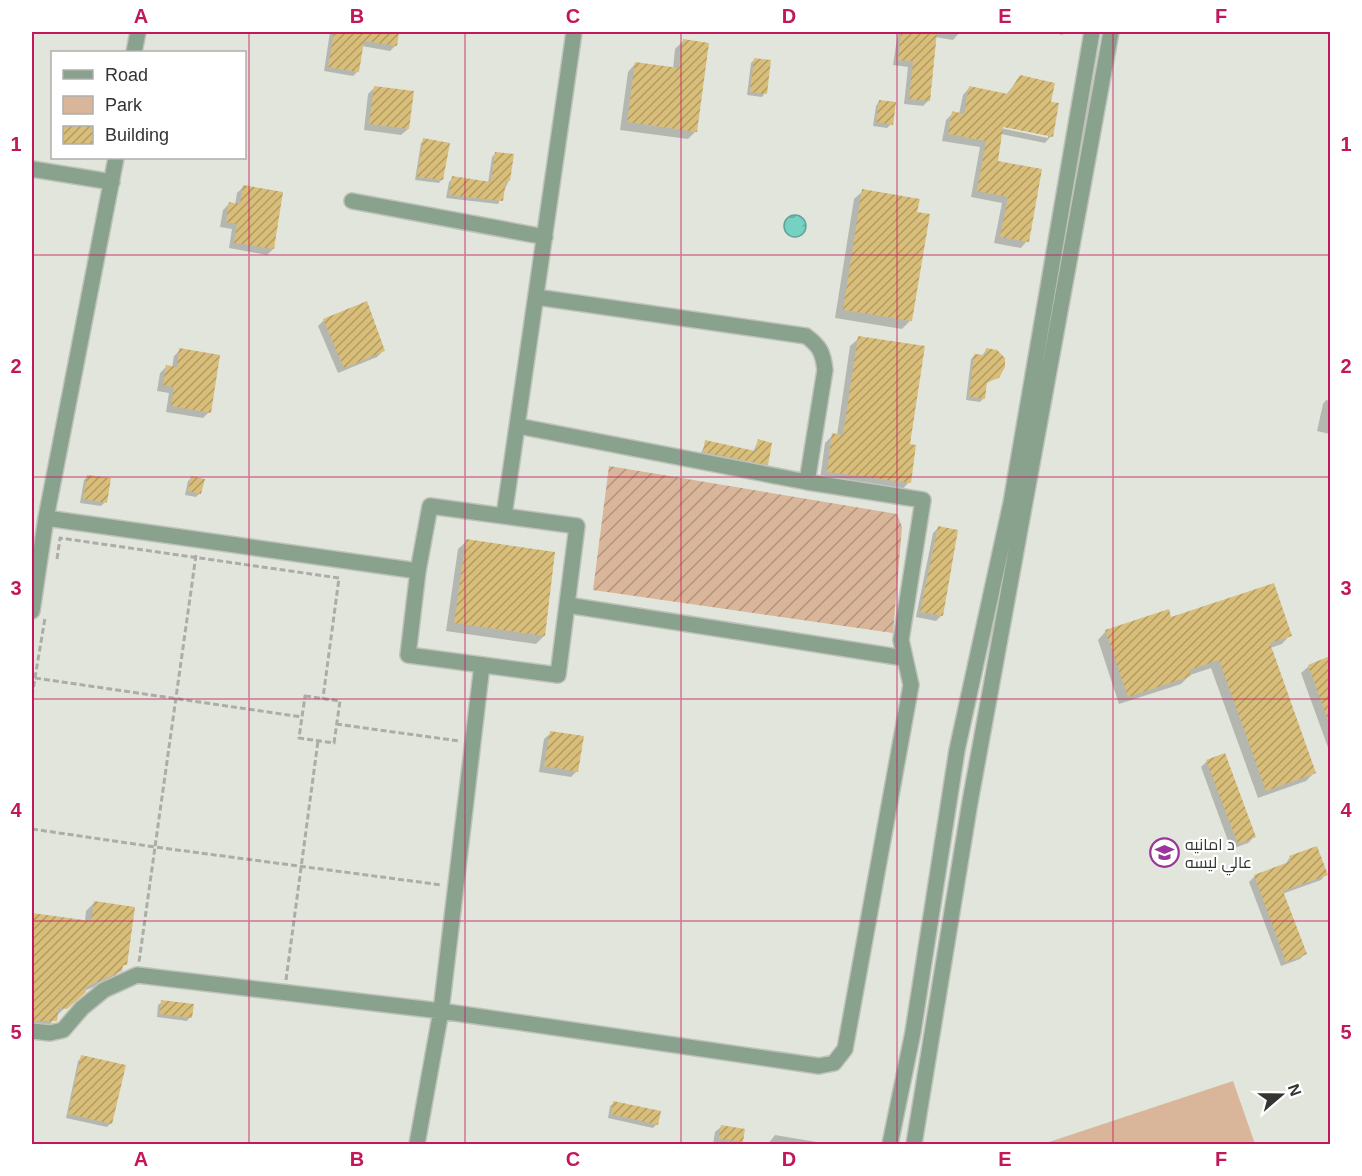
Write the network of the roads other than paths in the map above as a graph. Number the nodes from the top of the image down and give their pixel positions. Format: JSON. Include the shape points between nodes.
{"nodes":[{"id":1,"x":138,"y":32,"type":"edge"},
{"id":2,"x":574,"y":32,"type":"edge"},
{"id":3,"x":1092,"y":32,"type":"edge"},
{"id":4,"x":1111,"y":32,"type":"edge"},
{"id":5,"x":1089,"y":49,"type":"junction"},
{"id":6,"x":134,"y":51,"type":"edge"},
{"id":7,"x":1107,"y":52,"type":"junction"},
{"id":8,"x":116,"y":159,"type":"edge"},
{"id":9,"x":32,"y":170,"type":"edge"},
{"id":10,"x":112,"y":182,"type":"junction"},
{"id":11,"x":352,"y":201,"type":"dead end"},
{"id":12,"x":545,"y":237,"type":"junction"},
{"id":13,"x":536,"y":297,"type":"junction"},
{"id":14,"x":518,"y":426,"type":"junction"},
{"id":15,"x":807,"y":482,"type":"junction"},
{"id":16,"x":504,"y":516,"type":"junction"},
{"id":17,"x":46,"y":518,"type":"junction"},
{"id":18,"x":418,"y":571,"type":"junction"},
{"id":19,"x":990,"y":596,"type":"junction"},
{"id":20,"x":1006,"y":601,"type":"junction"},
{"id":21,"x":567,"y":605,"type":"junction"},
{"id":22,"x":32,"y":611,"type":"edge"},
{"id":23,"x":904,"y":658,"type":"junction"},
{"id":24,"x":483,"y":665,"type":"junction"},
{"id":25,"x":441,"y":1011,"type":"junction"},
{"id":26,"x":32,"y":1031,"type":"edge"},
{"id":27,"x":417,"y":1144,"type":"edge"},
{"id":28,"x":890,"y":1144,"type":"edge"},
{"id":29,"x":914,"y":1144,"type":"edge"}],
"edges":[{"from":1,"to":6,"type":"street"},
{"from":2,"to":12,"type":"street"},
{"from":3,"to":5,"type":"street"},
{"from":4,"to":7,"type":"street"},
{"from":5,"to":7,"type":"street"},
{"from":5,"to":19,"type":"street","via":[[1011,503]]},
{"from":7,"to":20,"type":"street"},
{"from":8,"to":10,"type":"street"},
{"from":9,"to":10,"type":"street"},
{"from":10,"to":17,"type":"street"},
{"from":11,"to":12,"type":"street"},
{"from":12,"to":13,"type":"street"},
{"from":13,"to":14,"type":"street"},
{"from":13,"to":15,"type":"street","via":[[806,336],[817,343],[825,370]]},
{"from":14,"to":15,"type":"street"},
{"from":14,"to":16,"type":"street"},
{"from":15,"to":23,"type":"street","via":[[923,500],[901,640]]},
{"from":16,"to":18,"type":"street","via":[[430,506]]},
{"from":16,"to":21,"type":"street","via":[[578,526]]},
{"from":17,"to":18,"type":"street"},
{"from":17,"to":22,"type":"street"},
{"from":18,"to":24,"type":"street","via":[[408,655]]},
{"from":19,"to":20,"type":"street"},
{"from":19,"to":28,"type":"street","via":[[957,750],[913,1032]]},
{"from":20,"to":29,"type":"street"},
{"from":21,"to":23,"type":"street"},
{"from":21,"to":24,"type":"street","via":[[558,675]]},
{"from":23,"to":25,"type":"street","via":[[911,685],[845,1049],[834,1063],[819,1066]]},
{"from":24,"to":25,"type":"street"},
{"from":25,"to":26,"type":"street","via":[[137,975],[104,990],[63,1030]]},
{"from":25,"to":27,"type":"street"}]}
